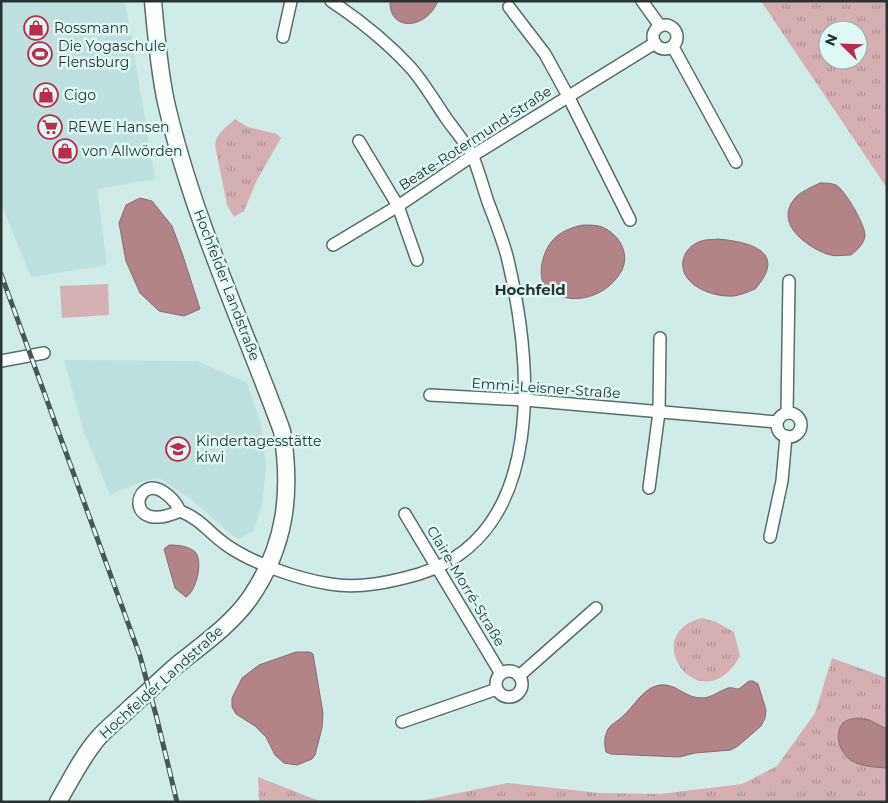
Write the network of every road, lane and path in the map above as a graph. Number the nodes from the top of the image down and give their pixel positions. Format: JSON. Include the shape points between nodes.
{"nodes":[{"id":1,"x":153,"y":1,"type":"edge"},
{"id":2,"x":291,"y":1,"type":"edge"},
{"id":3,"x":331,"y":1,"type":"edge"},
{"id":4,"x":642,"y":1,"type":"edge"},
{"id":5,"x":509,"y":7,"type":"dead end"},
{"id":6,"x":660,"y":26,"type":"junction"},
{"id":7,"x":284,"y":37,"type":"dead end"},
{"id":8,"x":655,"y":43,"type":"junction"},
{"id":9,"x":673,"y":47,"type":"junction"},
{"id":10,"x":568,"y":96,"type":"junction"},
{"id":11,"x":359,"y":141,"type":"dead end"},
{"id":12,"x":472,"y":156,"type":"junction"},
{"id":13,"x":736,"y":162,"type":"dead end"},
{"id":14,"x":398,"y":206,"type":"junction"},
{"id":15,"x":630,"y":220,"type":"dead end"},
{"id":16,"x":332,"y":245,"type":"dead end"},
{"id":17,"x":417,"y":260,"type":"dead end"},
{"id":18,"x":789,"y":281,"type":"dead end"},
{"id":19,"x":660,"y":338,"type":"dead end"},
{"id":20,"x":44,"y":353,"type":"dead end"},
{"id":21,"x":1,"y":361,"type":"edge"},
{"id":22,"x":430,"y":395,"type":"dead end"},
{"id":23,"x":525,"y":400,"type":"junction"},
{"id":24,"x":659,"y":412,"type":"junction"},
{"id":25,"x":787,"y":413,"type":"junction"},
{"id":26,"x":777,"y":422,"type":"junction"},
{"id":27,"x":786,"y":436,"type":"junction"},
{"id":28,"x":649,"y":488,"type":"dead end"},
{"id":29,"x":180,"y":511,"type":"dead end"},
{"id":30,"x":405,"y":514,"type":"dead end"},
{"id":31,"x":770,"y":538,"type":"dead end"},
{"id":32,"x":268,"y":566,"type":"junction"},
{"id":33,"x":439,"y":568,"type":"junction"},
{"id":34,"x":596,"y":608,"type":"dead end"},
{"id":35,"x":501,"y":674,"type":"junction"},
{"id":36,"x":519,"y":676,"type":"junction"},
{"id":37,"x":497,"y":689,"type":"junction"},
{"id":38,"x":402,"y":722,"type":"dead end"},
{"id":39,"x":58,"y":802,"type":"edge"}],
"edges":[{"from":1,"to":32,"type":"main road","name":"Hochfelder Landstraße","via":[[166,102],[181,156],[205,232],[282,431],[287,481],[284,521]]},
{"from":2,"to":7,"type":"street"},
{"from":3,"to":12,"type":"street","via":[[358,18],[412,69]]},
{"from":4,"to":6,"type":"street"},
{"from":5,"to":10,"type":"street","name":"Beate-Rotermund-Straße","via":[[545,54]]},
{"from":6,"to":8,"type":"street","via":[[655,32]]},
{"from":6,"to":9,"type":"street","via":[[668,25],[676,31],[677,40]]},
{"from":8,"to":9,"type":"street","via":[[661,48]]},
{"from":8,"to":10,"type":"street","name":"Beate-Rotermund-Straße"},
{"from":9,"to":13,"type":"street"},
{"from":10,"to":12,"type":"street","name":"Beate-Rotermund-Straße"},
{"from":10,"to":15,"type":"street","name":"Beate-Rotermund-Straße"},
{"from":11,"to":14,"type":"street","name":"Beate-Rotermund-Straße"},
{"from":12,"to":14,"type":"street","name":"Beate-Rotermund-Straße"},
{"from":12,"to":23,"type":"street","via":[[506,254],[524,359]]},
{"from":14,"to":16,"type":"street","name":"Beate-Rotermund-Straße"},
{"from":14,"to":17,"type":"street","name":"Beate-Rotermund-Straße"},
{"from":18,"to":25,"type":"street"},
{"from":19,"to":24,"type":"street"},
{"from":20,"to":21,"type":"street"},
{"from":22,"to":23,"type":"street","name":"Emmi-Leisner-Straße"},
{"from":23,"to":24,"type":"street","name":"Emmi-Leisner-Straße"},
{"from":23,"to":33,"type":"street","via":[[520,445],[505,500],[485,531]]},
{"from":24,"to":26,"type":"street","name":"Emmi-Leisner-Straße"},
{"from":24,"to":28,"type":"street"},
{"from":25,"to":26,"type":"street"},
{"from":25,"to":27,"type":"street","via":[[797,416],[800,426],[797,433]]},
{"from":26,"to":27,"type":"street","via":[[778,429]]},
{"from":27,"to":31,"type":"street","via":[[782,482]]},
{"from":29,"to":32,"type":"street","via":[[195,517],[224,544]]},
{"from":30,"to":33,"type":"street","name":"Claire-Morré-Straße"},
{"from":32,"to":33,"type":"street","via":[[329,584],[357,586],[397,581]]},
{"from":32,"to":39,"type":"main road","name":"Hochfelder Landstraße","via":[[250,598],[224,627],[98,738]]},
{"from":33,"to":35,"type":"street","name":"Claire-Morré-Straße"},
{"from":34,"to":36,"type":"street"},
{"from":35,"to":36,"type":"street","via":[[510,671]]},
{"from":35,"to":37,"type":"street","via":[[497,679]]},
{"from":36,"to":37,"type":"street","via":[[521,687],[517,694],[505,696]]},
{"from":37,"to":38,"type":"street"}]}
